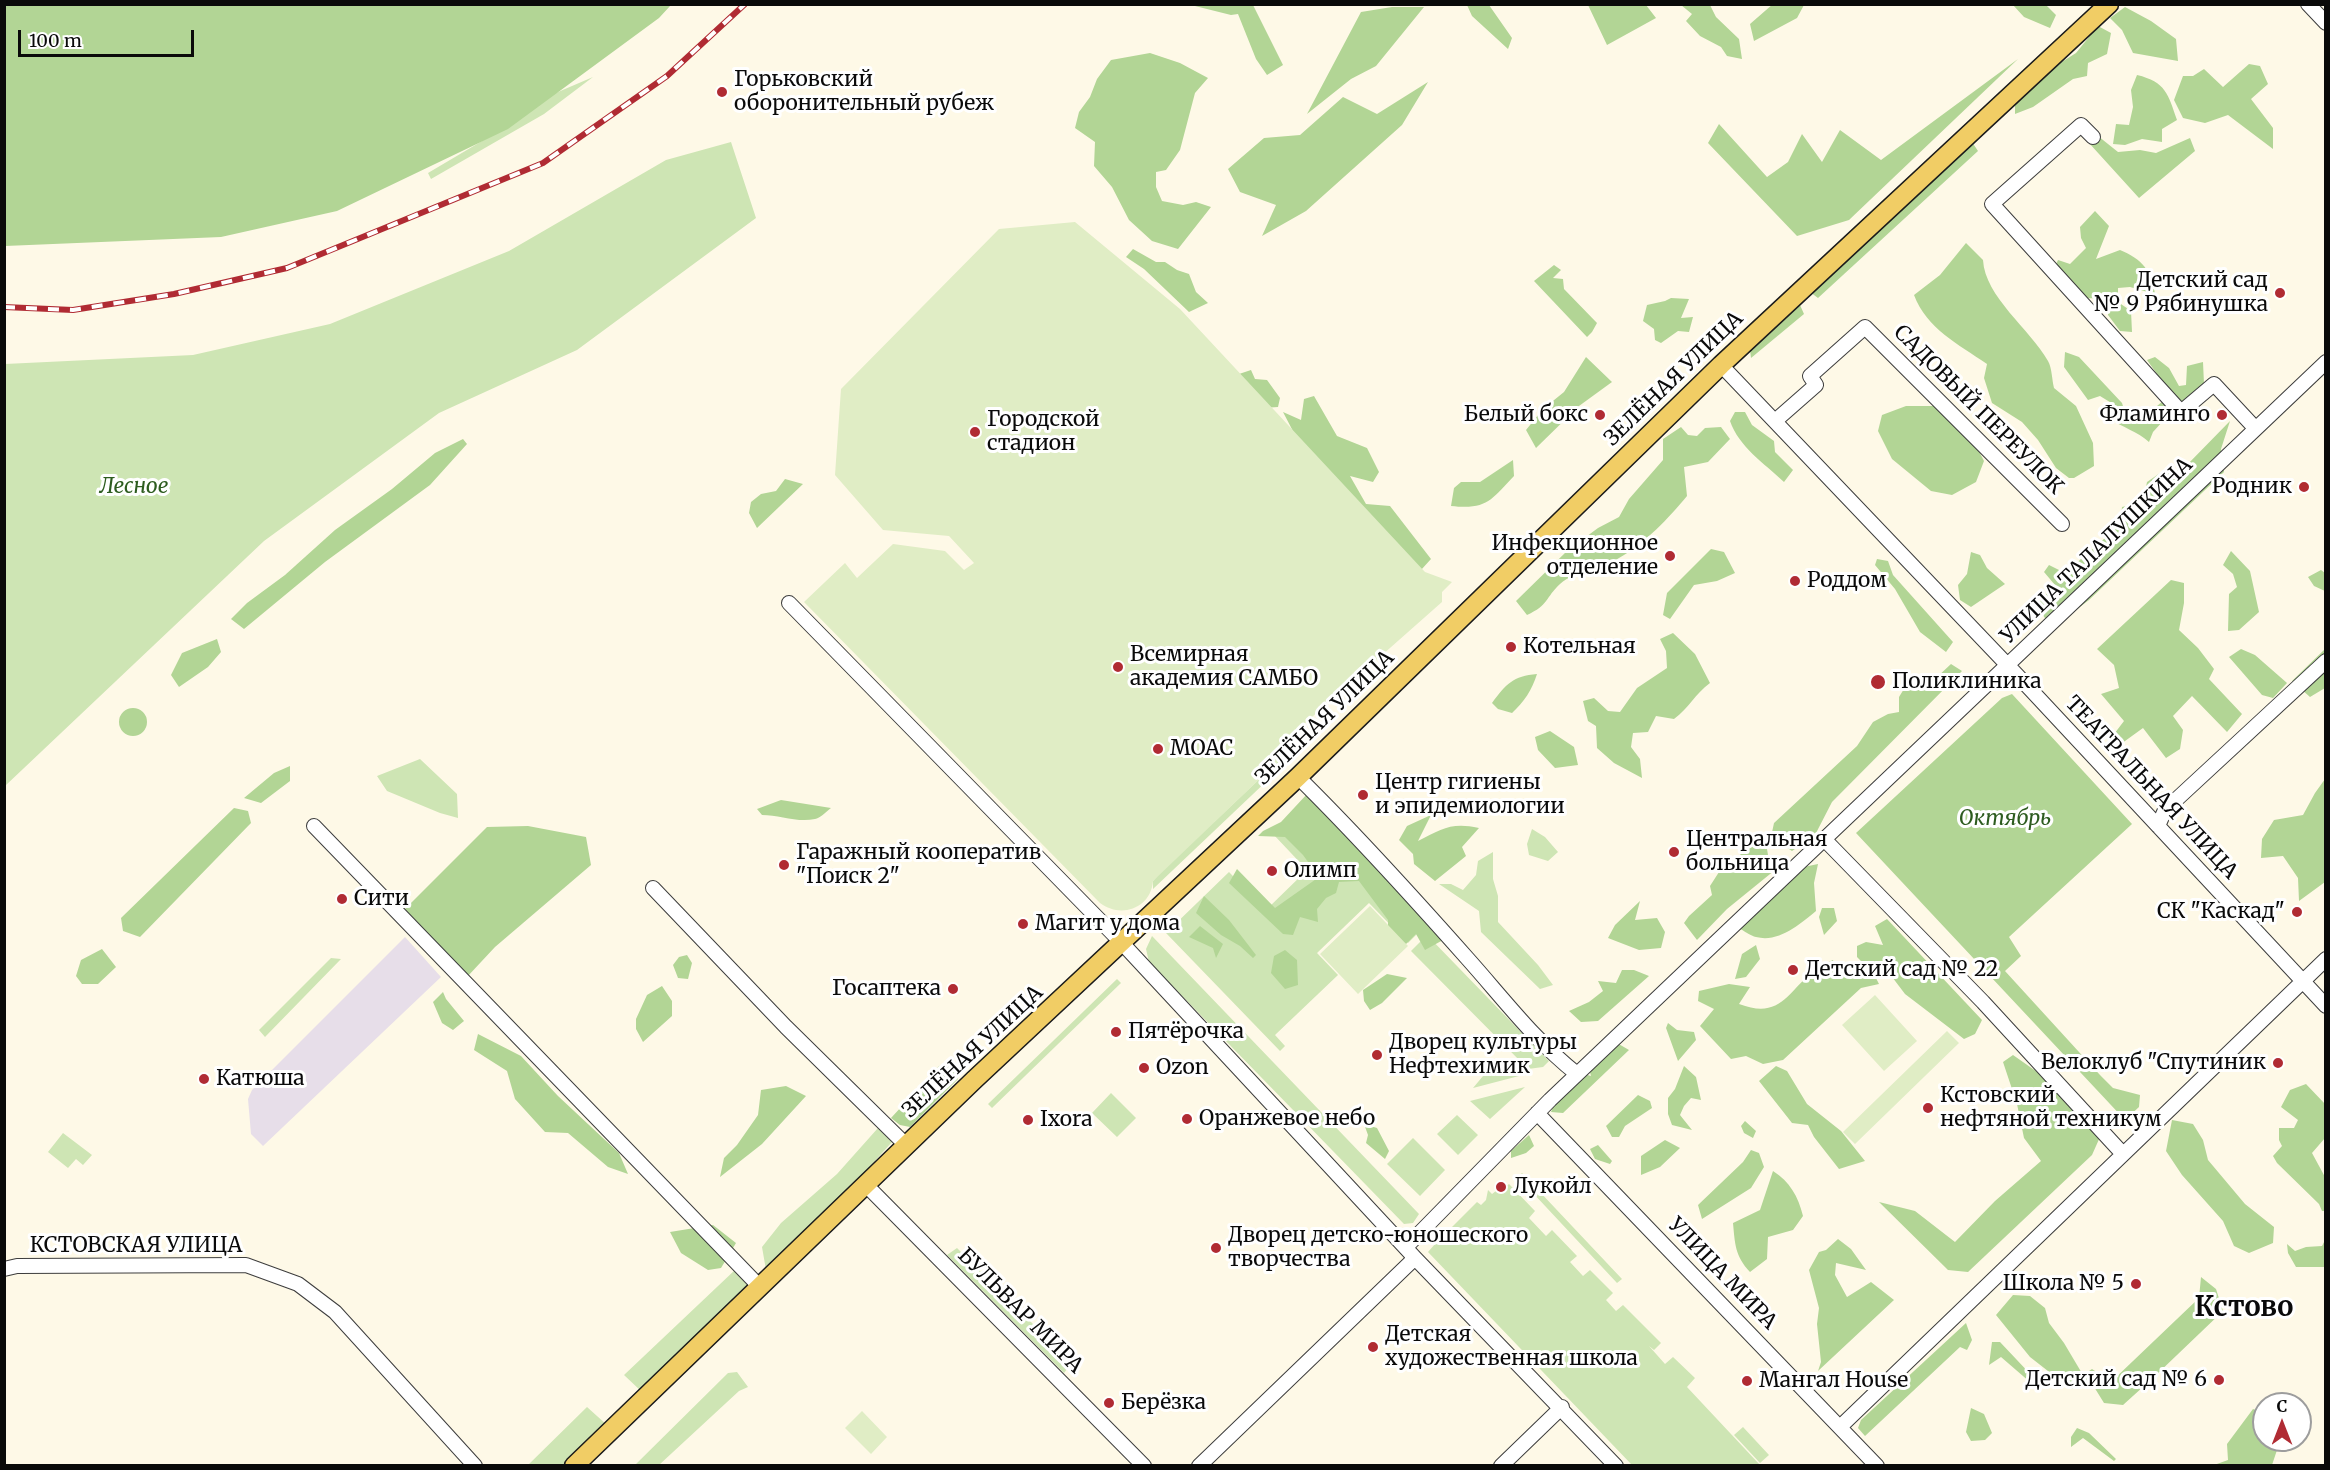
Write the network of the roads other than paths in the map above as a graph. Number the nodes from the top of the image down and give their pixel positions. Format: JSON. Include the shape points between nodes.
{"nodes":[{"id":1,"x":2109,"y":4,"type":"edge"},
{"id":2,"x":2308,"y":4,"type":"edge"},
{"id":3,"x":2325,"y":23,"type":"edge"},
{"id":4,"x":2093,"y":137,"type":"dead end"},
{"id":5,"x":2325,"y":362,"type":"edge"},
{"id":6,"x":1721,"y":364,"type":"junction"},
{"id":7,"x":1775,"y":421,"type":"junction"},
{"id":8,"x":2255,"y":428,"type":"junction"},
{"id":9,"x":2062,"y":524,"type":"dead end"},
{"id":10,"x":789,"y":603,"type":"dead end"},
{"id":11,"x":2325,"y":661,"type":"edge"},
{"id":12,"x":2008,"y":666,"type":"junction"},
{"id":13,"x":1298,"y":777,"type":"junction"},
{"id":14,"x":314,"y":826,"type":"dead end"},
{"id":15,"x":2158,"y":826,"type":"junction"},
{"id":16,"x":1824,"y":839,"type":"junction"},
{"id":17,"x":653,"y":888,"type":"dead end"},
{"id":18,"x":1122,"y":943,"type":"junction"},
{"id":19,"x":2325,"y":959,"type":"edge"},
{"id":20,"x":2301,"y":982,"type":"junction"},
{"id":21,"x":2325,"y":1006,"type":"edge"},
{"id":22,"x":1577,"y":1074,"type":"junction"},
{"id":23,"x":1537,"y":1113,"type":"junction"},
{"id":24,"x":907,"y":1146,"type":"junction"},
{"id":25,"x":2122,"y":1153,"type":"junction"},
{"id":26,"x":866,"y":1185,"type":"junction"},
{"id":27,"x":1411,"y":1253,"type":"junction"},
{"id":28,"x":4,"y":1269,"type":"edge"},
{"id":29,"x":760,"y":1287,"type":"junction"},
{"id":30,"x":1562,"y":1407,"type":"junction"},
{"id":31,"x":1840,"y":1427,"type":"junction"},
{"id":32,"x":1143,"y":1465,"type":"edge"},
{"id":33,"x":476,"y":1466,"type":"edge"},
{"id":34,"x":574,"y":1466,"type":"edge"},
{"id":35,"x":1199,"y":1466,"type":"edge"},
{"id":36,"x":1501,"y":1466,"type":"edge"},
{"id":37,"x":1616,"y":1466,"type":"edge"},
{"id":38,"x":1877,"y":1466,"type":"edge"}],
"edges":[{"from":1,"to":6,"type":"main road","name":"ЗЕЛЁНАЯ УЛИЦА"},
{"from":2,"to":3,"type":"street"},
{"from":4,"to":8,"type":"street","via":[[2081,125],[1992,204],[2181,412],[2214,384]]},
{"from":5,"to":8,"type":"street","name":"УЛИЦА ТАЛАЛУШКИНА"},
{"from":6,"to":7,"type":"street","name":"ТЕАТРАЛЬНАЯ УЛИЦА"},
{"from":6,"to":13,"type":"main road","name":"ЗЕЛЁНАЯ УЛИЦА"},
{"from":7,"to":9,"type":"street","name":"САДОВЫЙ ПЕРЕУЛОК","via":[[1816,385],[1810,376],[1865,327]]},
{"from":7,"to":12,"type":"street","name":"ТЕАТРАЛЬНАЯ УЛИЦА"},
{"from":8,"to":12,"type":"street","name":"УЛИЦА ТАЛАЛУШКИНА"},
{"from":10,"to":18,"type":"street"},
{"from":11,"to":15,"type":"street","via":[[2165,810]]},
{"from":12,"to":15,"type":"street","name":"ТЕАТРАЛЬНАЯ УЛИЦА"},
{"from":12,"to":16,"type":"street","name":"УЛИЦА ТАЛАЛУШКИНА"},
{"from":13,"to":18,"type":"main road","name":"ЗЕЛЁНАЯ УЛИЦА"},
{"from":13,"to":22,"type":"street","via":[[1390,872],[1529,1028]]},
{"from":14,"to":29,"type":"street"},
{"from":15,"to":20,"type":"street","name":"ТЕАТРАЛЬНАЯ УЛИЦА"},
{"from":16,"to":22,"type":"street","name":"УЛИЦА ТАЛАЛУШКИНА"},
{"from":16,"to":25,"type":"street","via":[[1983,1002]]},
{"from":17,"to":24,"type":"street"},
{"from":18,"to":24,"type":"main road","name":"ЗЕЛЁНАЯ УЛИЦА"},
{"from":18,"to":27,"type":"street"},
{"from":19,"to":20,"type":"street"},
{"from":20,"to":21,"type":"street","name":"ТЕАТРАЛЬНАЯ УЛИЦА"},
{"from":20,"to":25,"type":"street"},
{"from":22,"to":23,"type":"street","name":"УЛИЦА ТАЛАЛУШКИНА"},
{"from":23,"to":27,"type":"street","name":"УЛИЦА ТАЛАЛУШКИНА"},
{"from":23,"to":31,"type":"street","name":"УЛИЦА МИРА"},
{"from":24,"to":26,"type":"main road","name":"ЗЕЛЁНАЯ УЛИЦА"},
{"from":25,"to":31,"type":"street"},
{"from":26,"to":29,"type":"main road","name":"ЗЕЛЁНАЯ УЛИЦА"},
{"from":26,"to":32,"type":"street","name":"БУЛЬВАР МИРА"},
{"from":27,"to":30,"type":"street"},
{"from":27,"to":35,"type":"street"},
{"from":28,"to":33,"type":"street","name":"КСТОВСКАЯ УЛИЦА","via":[[246,1265],[298,1284],[335,1312]]},
{"from":29,"to":34,"type":"main road","name":"ЗЕЛЁНАЯ УЛИЦА"},
{"from":30,"to":36,"type":"street"},
{"from":30,"to":37,"type":"street"},
{"from":31,"to":38,"type":"street","name":"УЛИЦА МИРА"}]}
